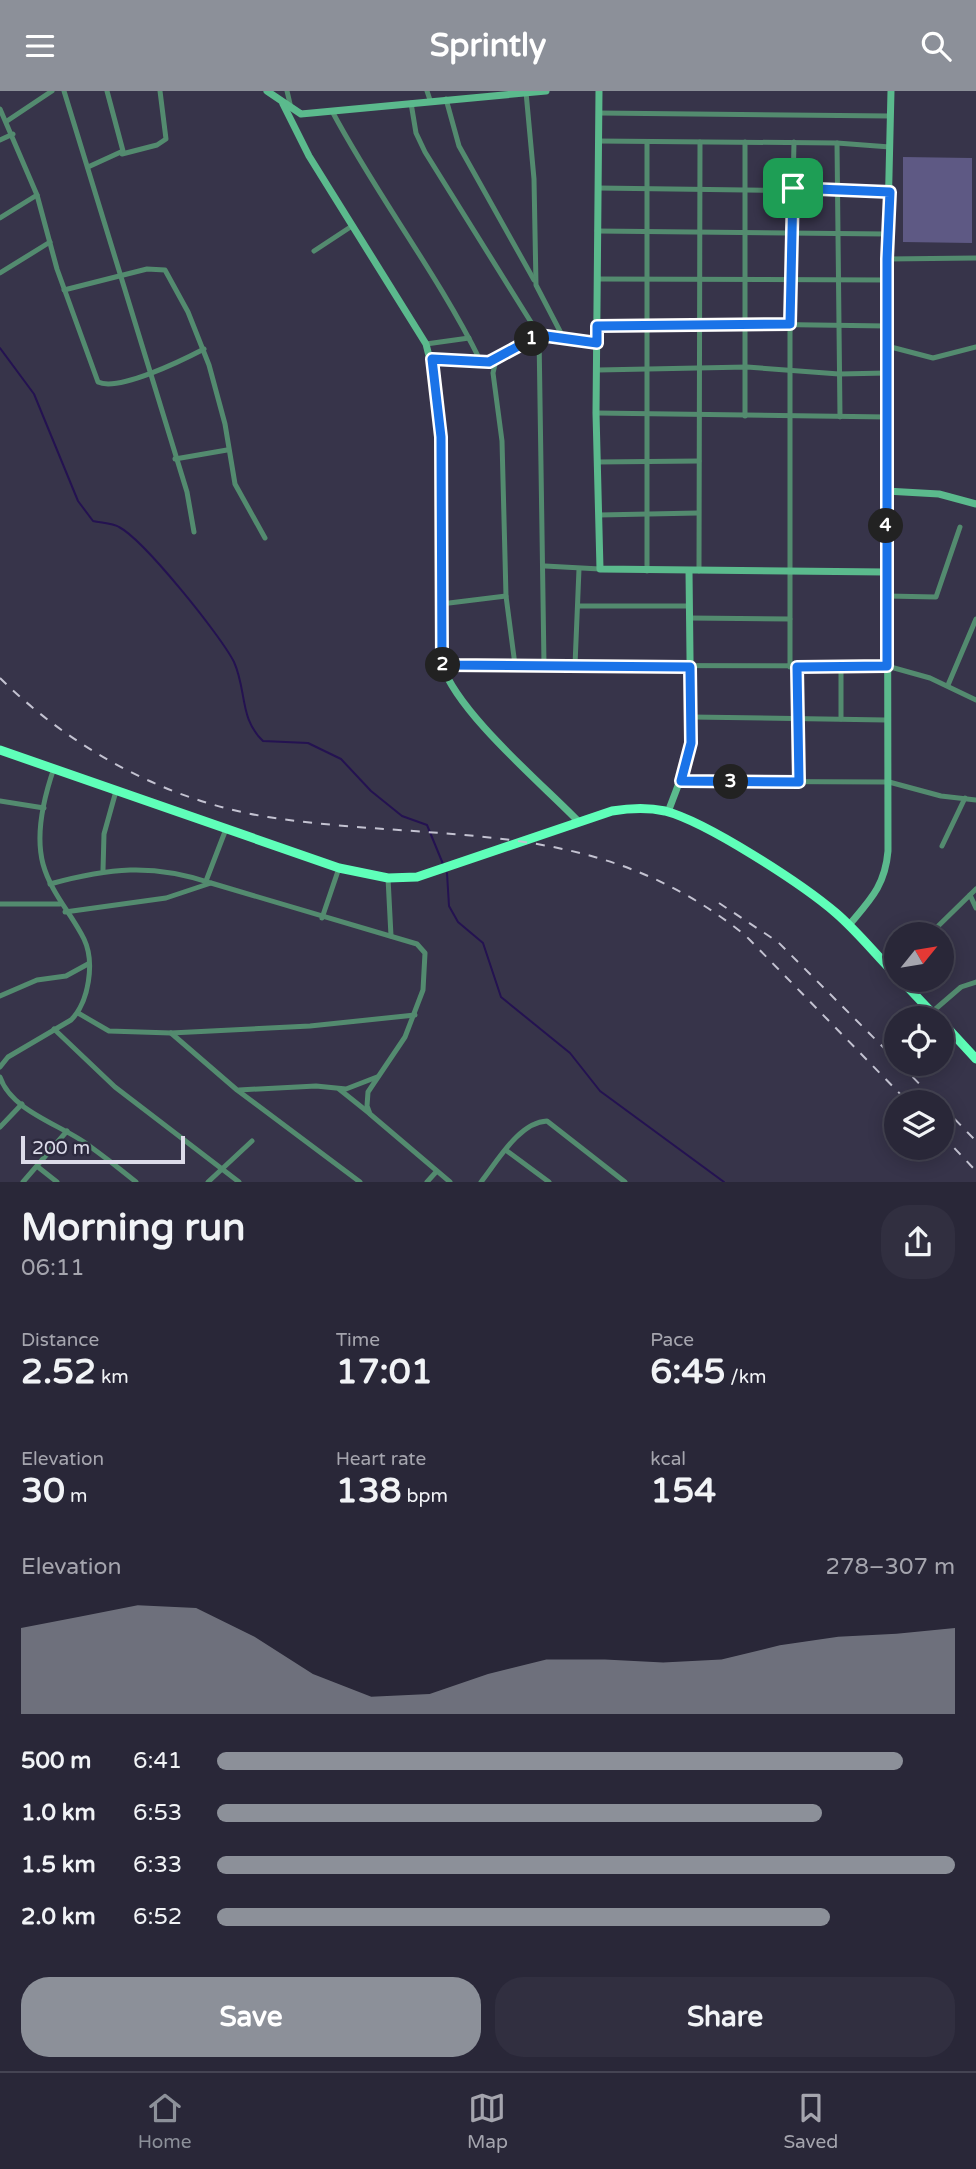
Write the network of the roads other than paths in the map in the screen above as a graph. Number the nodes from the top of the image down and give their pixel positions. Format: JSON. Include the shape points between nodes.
{"nodes":[{"id":1,"x":52,"y":91,"type":"edge"},
{"id":2,"x":64,"y":91,"type":"edge"},
{"id":3,"x":107,"y":91,"type":"edge"},
{"id":4,"x":160,"y":91,"type":"edge"},
{"id":5,"x":267,"y":91,"type":"edge"},
{"id":6,"x":287,"y":91,"type":"edge"},
{"id":7,"x":427,"y":91,"type":"edge"},
{"id":8,"x":546,"y":91,"type":"edge"},
{"id":9,"x":600,"y":91,"type":"edge"},
{"id":10,"x":891,"y":91,"type":"edge"},
{"id":11,"x":530,"y":92,"type":"edge"},
{"id":12,"x":446,"y":99,"type":"junction"},
{"id":13,"x":430,"y":100,"type":"junction"},
{"id":14,"x":411,"y":103,"type":"junction"},
{"id":15,"x":284,"y":104,"type":"junction"},
{"id":16,"x":0,"y":109,"type":"edge"},
{"id":17,"x":292,"y":109,"type":"junction"},
{"id":18,"x":332,"y":111,"type":"junction"},
{"id":19,"x":599,"y":113,"type":"junction"},
{"id":20,"x":302,"y":114,"type":"junction"},
{"id":21,"x":890,"y":117,"type":"junction"},
{"id":22,"x":7,"y":121,"type":"junction"},
{"id":23,"x":295,"y":131,"type":"junction"},
{"id":24,"x":13,"y":134,"type":"junction"},
{"id":25,"x":0,"y":140,"type":"edge"},
{"id":26,"x":598,"y":141,"type":"junction"},
{"id":27,"x":647,"y":142,"type":"junction"},
{"id":28,"x":700,"y":142,"type":"junction"},
{"id":29,"x":745,"y":142,"type":"junction"},
{"id":30,"x":794,"y":142,"type":"junction"},
{"id":31,"x":837,"y":143,"type":"junction"},
{"id":32,"x":890,"y":147,"type":"junction"},
{"id":33,"x":122,"y":154,"type":"junction"},
{"id":34,"x":88,"y":167,"type":"junction"},
{"id":35,"x":699,"y":187,"type":"junction"},
{"id":36,"x":598,"y":188,"type":"junction"},
{"id":37,"x":648,"y":188,"type":"junction"},
{"id":38,"x":747,"y":188,"type":"junction"},
{"id":39,"x":793,"y":188,"type":"junction"},
{"id":40,"x":838,"y":189,"type":"junction"},
{"id":41,"x":890,"y":192,"type":"junction"},
{"id":42,"x":37,"y":195,"type":"junction"},
{"id":43,"x":0,"y":218,"type":"edge"},
{"id":44,"x":352,"y":226,"type":"junction"},
{"id":45,"x":597,"y":231,"type":"junction"},
{"id":46,"x":746,"y":233,"type":"junction"},
{"id":47,"x":647,"y":234,"type":"junction"},
{"id":48,"x":698,"y":234,"type":"junction"},
{"id":49,"x":887,"y":234,"type":"junction"},
{"id":50,"x":792,"y":235,"type":"junction"},
{"id":51,"x":838,"y":235,"type":"junction"},
{"id":52,"x":50,"y":242,"type":"junction"},
{"id":53,"x":314,"y":251,"type":"dead end"},
{"id":54,"x":976,"y":258,"type":"edge"},
{"id":55,"x":887,"y":259,"type":"junction"},
{"id":56,"x":0,"y":273,"type":"edge"},
{"id":57,"x":121,"y":277,"type":"junction"},
{"id":58,"x":597,"y":279,"type":"junction"},
{"id":59,"x":648,"y":279,"type":"junction"},
{"id":60,"x":698,"y":280,"type":"junction"},
{"id":61,"x":744,"y":280,"type":"junction"},
{"id":62,"x":839,"y":280,"type":"junction"},
{"id":63,"x":888,"y":280,"type":"junction"},
{"id":64,"x":791,"y":281,"type":"junction"},
{"id":65,"x":536,"y":285,"type":"junction"},
{"id":66,"x":64,"y":290,"type":"junction"},
{"id":67,"x":698,"y":324,"type":"junction"},
{"id":68,"x":747,"y":324,"type":"junction"},
{"id":69,"x":790,"y":324,"type":"junction"},
{"id":70,"x":839,"y":325,"type":"junction"},
{"id":71,"x":597,"y":326,"type":"junction"},
{"id":72,"x":647,"y":326,"type":"junction"},
{"id":73,"x":887,"y":326,"type":"junction"},
{"id":74,"x":539,"y":335,"type":"junction"},
{"id":75,"x":563,"y":337,"type":"junction"},
{"id":76,"x":469,"y":338,"type":"junction"},
{"id":77,"x":597,"y":343,"type":"junction"},
{"id":78,"x":426,"y":344,"type":"junction"},
{"id":79,"x":887,"y":347,"type":"junction"},
{"id":80,"x":976,"y":347,"type":"edge"},
{"id":81,"x":204,"y":349,"type":"junction"},
{"id":82,"x":432,"y":359,"type":"junction"},
{"id":83,"x":480,"y":360,"type":"junction"},
{"id":84,"x":496,"y":360,"type":"junction"},
{"id":85,"x":747,"y":367,"type":"junction"},
{"id":86,"x":698,"y":369,"type":"junction"},
{"id":87,"x":598,"y":370,"type":"junction"},
{"id":88,"x":647,"y":370,"type":"junction"},
{"id":89,"x":151,"y":372,"type":"junction"},
{"id":90,"x":792,"y":372,"type":"junction"},
{"id":91,"x":887,"y":373,"type":"junction"},
{"id":92,"x":839,"y":374,"type":"junction"},
{"id":93,"x":596,"y":413,"type":"junction"},
{"id":94,"x":647,"y":415,"type":"junction"},
{"id":95,"x":699,"y":415,"type":"junction"},
{"id":96,"x":745,"y":416,"type":"junction"},
{"id":97,"x":792,"y":416,"type":"junction"},
{"id":98,"x":840,"y":417,"type":"junction"},
{"id":99,"x":888,"y":417,"type":"junction"},
{"id":100,"x":227,"y":450,"type":"junction"},
{"id":101,"x":175,"y":459,"type":"junction"},
{"id":102,"x":648,"y":461,"type":"junction"},
{"id":103,"x":699,"y":461,"type":"junction"},
{"id":104,"x":597,"y":462,"type":"junction"},
{"id":105,"x":886,"y":491,"type":"junction"},
{"id":106,"x":976,"y":504,"type":"edge"},
{"id":107,"x":648,"y":513,"type":"junction"},
{"id":108,"x":698,"y":513,"type":"junction"},
{"id":109,"x":599,"y":515,"type":"junction"},
{"id":110,"x":960,"y":527,"type":"dead end"},
{"id":111,"x":194,"y":532,"type":"dead end"},
{"id":112,"x":265,"y":538,"type":"dead end"},
{"id":113,"x":545,"y":566,"type":"junction"},
{"id":114,"x":579,"y":569,"type":"junction"},
{"id":115,"x":600,"y":569,"type":"junction"},
{"id":116,"x":788,"y":570,"type":"junction"},
{"id":117,"x":647,"y":571,"type":"junction"},
{"id":118,"x":689,"y":571,"type":"junction"},
{"id":119,"x":699,"y":571,"type":"junction"},
{"id":120,"x":885,"y":572,"type":"junction"},
{"id":121,"x":506,"y":596,"type":"junction"},
{"id":122,"x":887,"y":596,"type":"junction"},
{"id":123,"x":441,"y":604,"type":"junction"},
{"id":124,"x":579,"y":606,"type":"junction"},
{"id":125,"x":689,"y":606,"type":"junction"},
{"id":126,"x":689,"y":618,"type":"junction"},
{"id":127,"x":790,"y":619,"type":"junction"},
{"id":128,"x":976,"y":619,"type":"edge"},
{"id":129,"x":544,"y":664,"type":"junction"},
{"id":130,"x":442,"y":665,"type":"junction"},
{"id":131,"x":515,"y":665,"type":"junction"},
{"id":132,"x":575,"y":665,"type":"junction"},
{"id":133,"x":841,"y":666,"type":"junction"},
{"id":134,"x":887,"y":666,"type":"junction"},
{"id":135,"x":690,"y":667,"type":"junction"},
{"id":136,"x":794,"y":667,"type":"junction"},
{"id":137,"x":948,"y":685,"type":"junction"},
{"id":138,"x":976,"y":700,"type":"edge"},
{"id":139,"x":691,"y":717,"type":"junction"},
{"id":140,"x":799,"y":718,"type":"junction"},
{"id":141,"x":841,"y":719,"type":"junction"},
{"id":142,"x":886,"y":720,"type":"junction"},
{"id":143,"x":0,"y":750,"type":"edge"},
{"id":144,"x":54,"y":768,"type":"junction"},
{"id":145,"x":681,"y":781,"type":"junction"},
{"id":146,"x":799,"y":782,"type":"junction"},
{"id":147,"x":889,"y":782,"type":"junction"},
{"id":148,"x":116,"y":790,"type":"junction"},
{"id":149,"x":965,"y":798,"type":"junction"},
{"id":150,"x":976,"y":800,"type":"edge"},
{"id":151,"x":0,"y":801,"type":"edge"},
{"id":152,"x":44,"y":808,"type":"junction"},
{"id":153,"x":668,"y":812,"type":"junction"},
{"id":154,"x":578,"y":821,"type":"junction"},
{"id":155,"x":226,"y":828,"type":"junction"},
{"id":156,"x":942,"y":846,"type":"dead end"},
{"id":157,"x":339,"y":868,"type":"junction"},
{"id":158,"x":103,"y":870,"type":"junction"},
{"id":159,"x":388,"y":878,"type":"junction"},
{"id":160,"x":208,"y":882,"type":"junction"},
{"id":161,"x":50,"y":884,"type":"junction"},
{"id":162,"x":976,"y":889,"type":"edge"},
{"id":163,"x":970,"y":895,"type":"junction"},
{"id":164,"x":0,"y":904,"type":"edge"},
{"id":165,"x":60,"y":904,"type":"junction"},
{"id":166,"x":976,"y":908,"type":"edge"},
{"id":167,"x":65,"y":912,"type":"junction"},
{"id":168,"x":322,"y":918,"type":"junction"},
{"id":169,"x":942,"y":922,"type":"edge"},
{"id":170,"x":849,"y":925,"type":"junction"},
{"id":171,"x":391,"y":936,"type":"junction"},
{"id":172,"x":884,"y":961,"type":"edge"},
{"id":173,"x":88,"y":964,"type":"junction"},
{"id":174,"x":976,"y":982,"type":"edge"},
{"id":175,"x":912,"y":992,"type":"edge"},
{"id":176,"x":0,"y":996,"type":"edge"},
{"id":177,"x":926,"y":1006,"type":"edge"},
{"id":178,"x":946,"y":1006,"type":"edge"},
{"id":179,"x":78,"y":1013,"type":"junction"},
{"id":180,"x":415,"y":1015,"type":"junction"},
{"id":181,"x":54,"y":1029,"type":"junction"},
{"id":182,"x":171,"y":1033,"type":"junction"},
{"id":183,"x":954,"y":1036,"type":"edge"},
{"id":184,"x":976,"y":1059,"type":"edge"},
{"id":185,"x":1,"y":1064,"type":"edge"},
{"id":186,"x":0,"y":1077,"type":"edge"},
{"id":187,"x":377,"y":1077,"type":"junction"},
{"id":188,"x":339,"y":1089,"type":"junction"},
{"id":189,"x":237,"y":1090,"type":"junction"},
{"id":190,"x":22,"y":1104,"type":"junction"},
{"id":191,"x":370,"y":1114,"type":"junction"},
{"id":192,"x":0,"y":1127,"type":"edge"},
{"id":193,"x":67,"y":1131,"type":"junction"},
{"id":194,"x":252,"y":1141,"type":"dead end"},
{"id":195,"x":507,"y":1151,"type":"junction"},
{"id":196,"x":38,"y":1167,"type":"junction"},
{"id":197,"x":220,"y":1169,"type":"junction"},
{"id":198,"x":436,"y":1172,"type":"junction"},
{"id":199,"x":23,"y":1182,"type":"edge"},
{"id":200,"x":57,"y":1182,"type":"edge"},
{"id":201,"x":136,"y":1182,"type":"edge"},
{"id":202,"x":208,"y":1182,"type":"edge"},
{"id":203,"x":239,"y":1182,"type":"edge"},
{"id":204,"x":360,"y":1182,"type":"edge"},
{"id":205,"x":427,"y":1182,"type":"edge"},
{"id":206,"x":450,"y":1182,"type":"edge"},
{"id":207,"x":481,"y":1182,"type":"edge"},
{"id":208,"x":549,"y":1182,"type":"edge"},
{"id":209,"x":625,"y":1182,"type":"edge"}],
"edges":[{"from":1,"to":22,"type":"street"},
{"from":2,"to":34,"type":"street"},
{"from":3,"to":33,"type":"street"},
{"from":4,"to":33,"type":"street","via":[[166,139]]},
{"from":5,"to":15,"type":"street"},
{"from":6,"to":17,"type":"street"},
{"from":7,"to":13,"type":"street"},
{"from":8,"to":11,"type":"street"},
{"from":9,"to":19,"type":"street"},
{"from":10,"to":21,"type":"street"},
{"from":11,"to":12,"type":"street"},
{"from":11,"to":65,"type":"street"},
{"from":12,"to":13,"type":"street"},
{"from":12,"to":65,"type":"street","via":[[454,134]]},
{"from":13,"to":14,"type":"street"},
{"from":14,"to":18,"type":"street"},
{"from":14,"to":74,"type":"street","via":[[425,152]]},
{"from":15,"to":17,"type":"street"},
{"from":15,"to":23,"type":"street"},
{"from":16,"to":22,"type":"street"},
{"from":17,"to":20,"type":"street"},
{"from":18,"to":20,"type":"street"},
{"from":18,"to":76,"type":"street"},
{"from":19,"to":21,"type":"street"},
{"from":19,"to":26,"type":"street"},
{"from":20,"to":23,"type":"street"},
{"from":21,"to":32,"type":"street"},
{"from":22,"to":24,"type":"street"},
{"from":23,"to":44,"type":"street"},
{"from":24,"to":25,"type":"street"},
{"from":24,"to":42,"type":"street"},
{"from":26,"to":27,"type":"street"},
{"from":26,"to":36,"type":"street"},
{"from":27,"to":28,"type":"street"},
{"from":27,"to":37,"type":"street"},
{"from":28,"to":29,"type":"street"},
{"from":28,"to":35,"type":"street"},
{"from":29,"to":30,"type":"street"},
{"from":29,"to":38,"type":"street"},
{"from":30,"to":31,"type":"street"},
{"from":30,"to":39,"type":"street"},
{"from":31,"to":32,"type":"street"},
{"from":31,"to":40,"type":"street"},
{"from":32,"to":41,"type":"street"},
{"from":33,"to":34,"type":"street"},
{"from":34,"to":57,"type":"street"},
{"from":35,"to":37,"type":"street"},
{"from":35,"to":38,"type":"street"},
{"from":35,"to":48,"type":"street"},
{"from":36,"to":37,"type":"street"},
{"from":36,"to":45,"type":"street"},
{"from":37,"to":47,"type":"street"},
{"from":38,"to":39,"type":"street"},
{"from":38,"to":46,"type":"street"},
{"from":39,"to":40,"type":"street"},
{"from":39,"to":50,"type":"street"},
{"from":40,"to":41,"type":"street"},
{"from":40,"to":51,"type":"street"},
{"from":41,"to":49,"type":"street"},
{"from":42,"to":43,"type":"street"},
{"from":42,"to":52,"type":"street"},
{"from":44,"to":53,"type":"street"},
{"from":44,"to":78,"type":"street"},
{"from":45,"to":47,"type":"street"},
{"from":45,"to":58,"type":"street"},
{"from":46,"to":48,"type":"street"},
{"from":46,"to":50,"type":"street"},
{"from":46,"to":61,"type":"street"},
{"from":47,"to":48,"type":"street"},
{"from":47,"to":59,"type":"street"},
{"from":48,"to":60,"type":"street"},
{"from":49,"to":51,"type":"street"},
{"from":49,"to":55,"type":"street"},
{"from":50,"to":51,"type":"street"},
{"from":50,"to":64,"type":"street"},
{"from":51,"to":62,"type":"street"},
{"from":52,"to":56,"type":"street"},
{"from":52,"to":66,"type":"street"},
{"from":54,"to":55,"type":"street"},
{"from":55,"to":63,"type":"street"},
{"from":57,"to":66,"type":"street"},
{"from":57,"to":81,"type":"street","via":[[147,268],[165,270]]},
{"from":57,"to":89,"type":"street"},
{"from":58,"to":59,"type":"street"},
{"from":58,"to":71,"type":"street"},
{"from":59,"to":60,"type":"street"},
{"from":59,"to":72,"type":"street"},
{"from":60,"to":61,"type":"street"},
{"from":60,"to":67,"type":"street"},
{"from":61,"to":64,"type":"street"},
{"from":61,"to":68,"type":"street"},
{"from":62,"to":63,"type":"street"},
{"from":62,"to":64,"type":"street"},
{"from":62,"to":70,"type":"street"},
{"from":63,"to":73,"type":"street"},
{"from":64,"to":69,"type":"street"},
{"from":65,"to":75,"type":"street"},
{"from":66,"to":89,"type":"street","via":[[97,381],[116,384]]},
{"from":67,"to":68,"type":"street"},
{"from":67,"to":72,"type":"street"},
{"from":67,"to":86,"type":"street"},
{"from":68,"to":69,"type":"street"},
{"from":68,"to":85,"type":"street"},
{"from":69,"to":70,"type":"street"},
{"from":69,"to":90,"type":"street"},
{"from":70,"to":73,"type":"street"},
{"from":70,"to":92,"type":"street"},
{"from":71,"to":72,"type":"street"},
{"from":71,"to":77,"type":"street"},
{"from":72,"to":88,"type":"street"},
{"from":73,"to":79,"type":"street"},
{"from":74,"to":75,"type":"street"},
{"from":74,"to":84,"type":"street"},
{"from":74,"to":113,"type":"street"},
{"from":75,"to":77,"type":"street"},
{"from":76,"to":78,"type":"street"},
{"from":76,"to":83,"type":"street"},
{"from":77,"to":87,"type":"street"},
{"from":78,"to":82,"type":"street"},
{"from":79,"to":80,"type":"street","via":[[933,358]]},
{"from":79,"to":91,"type":"street"},
{"from":81,"to":89,"type":"street"},
{"from":81,"to":100,"type":"street","via":[[220,401]]},
{"from":82,"to":83,"type":"street"},
{"from":82,"to":123,"type":"street","via":[[441,437]]},
{"from":83,"to":84,"type":"street"},
{"from":84,"to":121,"type":"street"},
{"from":85,"to":86,"type":"street"},
{"from":85,"to":90,"type":"street"},
{"from":85,"to":96,"type":"street"},
{"from":86,"to":88,"type":"street"},
{"from":86,"to":95,"type":"street"},
{"from":87,"to":88,"type":"street"},
{"from":87,"to":93,"type":"street"},
{"from":88,"to":94,"type":"street"},
{"from":89,"to":101,"type":"street"},
{"from":90,"to":92,"type":"street"},
{"from":90,"to":97,"type":"street"},
{"from":91,"to":92,"type":"street"},
{"from":91,"to":99,"type":"street"},
{"from":92,"to":98,"type":"street"},
{"from":93,"to":94,"type":"street"},
{"from":93,"to":104,"type":"street"},
{"from":94,"to":95,"type":"street"},
{"from":94,"to":102,"type":"street"},
{"from":95,"to":96,"type":"street"},
{"from":95,"to":103,"type":"street"},
{"from":96,"to":97,"type":"street"},
{"from":97,"to":98,"type":"street"},
{"from":97,"to":116,"type":"street"},
{"from":98,"to":99,"type":"street"},
{"from":99,"to":105,"type":"street"},
{"from":100,"to":101,"type":"street"},
{"from":100,"to":112,"type":"street","via":[[242,502]]},
{"from":101,"to":111,"type":"street"},
{"from":102,"to":103,"type":"street"},
{"from":102,"to":104,"type":"street"},
{"from":102,"to":107,"type":"street"},
{"from":103,"to":108,"type":"street"},
{"from":104,"to":109,"type":"street"},
{"from":105,"to":106,"type":"street","via":[[939,494]]},
{"from":105,"to":120,"type":"street"},
{"from":107,"to":108,"type":"street"},
{"from":107,"to":109,"type":"street"},
{"from":107,"to":117,"type":"street"},
{"from":108,"to":119,"type":"street"},
{"from":109,"to":115,"type":"street"},
{"from":110,"to":122,"type":"street","via":[[936,597]]},
{"from":113,"to":114,"type":"street"},
{"from":113,"to":129,"type":"street"},
{"from":114,"to":115,"type":"street"},
{"from":114,"to":124,"type":"street"},
{"from":115,"to":117,"type":"street"},
{"from":116,"to":119,"type":"street"},
{"from":116,"to":120,"type":"street"},
{"from":116,"to":127,"type":"street"},
{"from":117,"to":118,"type":"street"},
{"from":118,"to":119,"type":"street"},
{"from":118,"to":125,"type":"street"},
{"from":120,"to":122,"type":"street"},
{"from":121,"to":123,"type":"street"},
{"from":121,"to":131,"type":"street"},
{"from":122,"to":134,"type":"street"},
{"from":123,"to":130,"type":"street"},
{"from":124,"to":125,"type":"street"},
{"from":124,"to":132,"type":"street"},
{"from":125,"to":126,"type":"street"},
{"from":126,"to":127,"type":"street"},
{"from":126,"to":135,"type":"street"},
{"from":127,"to":136,"type":"street"},
{"from":128,"to":137,"type":"street"},
{"from":129,"to":131,"type":"street"},
{"from":129,"to":132,"type":"street"},
{"from":130,"to":131,"type":"street"},
{"from":130,"to":154,"type":"street","via":[[453,690],[471,712]]},
{"from":132,"to":135,"type":"street"},
{"from":133,"to":134,"type":"street"},
{"from":133,"to":136,"type":"street"},
{"from":133,"to":141,"type":"street"},
{"from":134,"to":137,"type":"street"},
{"from":134,"to":142,"type":"street"},
{"from":135,"to":136,"type":"street"},
{"from":135,"to":139,"type":"street"},
{"from":136,"to":140,"type":"street"},
{"from":137,"to":138,"type":"street"},
{"from":139,"to":140,"type":"street"},
{"from":139,"to":145,"type":"street","via":[[691,743]]},
{"from":140,"to":141,"type":"street"},
{"from":140,"to":146,"type":"street"},
{"from":141,"to":142,"type":"street"},
{"from":142,"to":147,"type":"street"},
{"from":143,"to":144,"type":"highway"},
{"from":144,"to":148,"type":"highway"},
{"from":144,"to":152,"type":"street"},
{"from":145,"to":146,"type":"street"},
{"from":145,"to":153,"type":"street"},
{"from":146,"to":147,"type":"street"},
{"from":147,"to":149,"type":"street"},
{"from":147,"to":170,"type":"street","via":[[886,873]]},
{"from":148,"to":155,"type":"highway"},
{"from":148,"to":158,"type":"street","via":[[104,834]]},
{"from":149,"to":150,"type":"street"},
{"from":149,"to":156,"type":"street"},
{"from":151,"to":152,"type":"street"},
{"from":152,"to":161,"type":"street","via":[[40,846]]},
{"from":153,"to":154,"type":"highway","via":[[638,807]]},
{"from":153,"to":170,"type":"highway","via":[[777,871]]},
{"from":154,"to":159,"type":"highway","via":[[430,874]]},
{"from":155,"to":157,"type":"highway"},
{"from":155,"to":160,"type":"street"},
{"from":157,"to":159,"type":"highway"},
{"from":157,"to":168,"type":"street"},
{"from":158,"to":160,"type":"street","via":[[174,873]]},
{"from":158,"to":161,"type":"street"},
{"from":159,"to":171,"type":"street"},
{"from":160,"to":167,"type":"street","via":[[166,898]]},
{"from":160,"to":168,"type":"street"},
{"from":161,"to":165,"type":"street"},
{"from":162,"to":163,"type":"street"},
{"from":163,"to":166,"type":"street"},
{"from":163,"to":169,"type":"street"},
{"from":164,"to":165,"type":"street"},
{"from":165,"to":167,"type":"street"},
{"from":167,"to":173,"type":"street","via":[[83,938]]},
{"from":168,"to":171,"type":"street"},
{"from":170,"to":172,"type":"highway"},
{"from":171,"to":180,"type":"street","via":[[416,944],[425,953],[423,990]]},
{"from":173,"to":176,"type":"street"},
{"from":173,"to":179,"type":"street","via":[[86,993]]},
{"from":174,"to":178,"type":"street","via":[[961,987]]},
{"from":175,"to":177,"type":"highway"},
{"from":179,"to":181,"type":"street"},
{"from":179,"to":182,"type":"street","via":[[109,1031]]},
{"from":180,"to":182,"type":"street"},
{"from":180,"to":187,"type":"street"},
{"from":181,"to":185,"type":"street"},
{"from":181,"to":197,"type":"street","via":[[115,1087]]},
{"from":182,"to":189,"type":"street"},
{"from":183,"to":184,"type":"highway"},
{"from":186,"to":190,"type":"street"},
{"from":187,"to":188,"type":"street"},
{"from":187,"to":191,"type":"street","via":[[367,1099]]},
{"from":188,"to":189,"type":"street"},
{"from":188,"to":191,"type":"street"},
{"from":189,"to":204,"type":"street"},
{"from":190,"to":192,"type":"street"},
{"from":190,"to":193,"type":"street"},
{"from":191,"to":198,"type":"street"},
{"from":193,"to":196,"type":"street"},
{"from":193,"to":201,"type":"street"},
{"from":194,"to":197,"type":"street"},
{"from":195,"to":207,"type":"street"},
{"from":195,"to":208,"type":"street"},
{"from":195,"to":209,"type":"street","via":[[530,1126],[547,1121]]},
{"from":196,"to":199,"type":"street"},
{"from":196,"to":200,"type":"street"},
{"from":197,"to":202,"type":"street"},
{"from":197,"to":203,"type":"street"},
{"from":198,"to":205,"type":"street"},
{"from":198,"to":206,"type":"street"}]}
